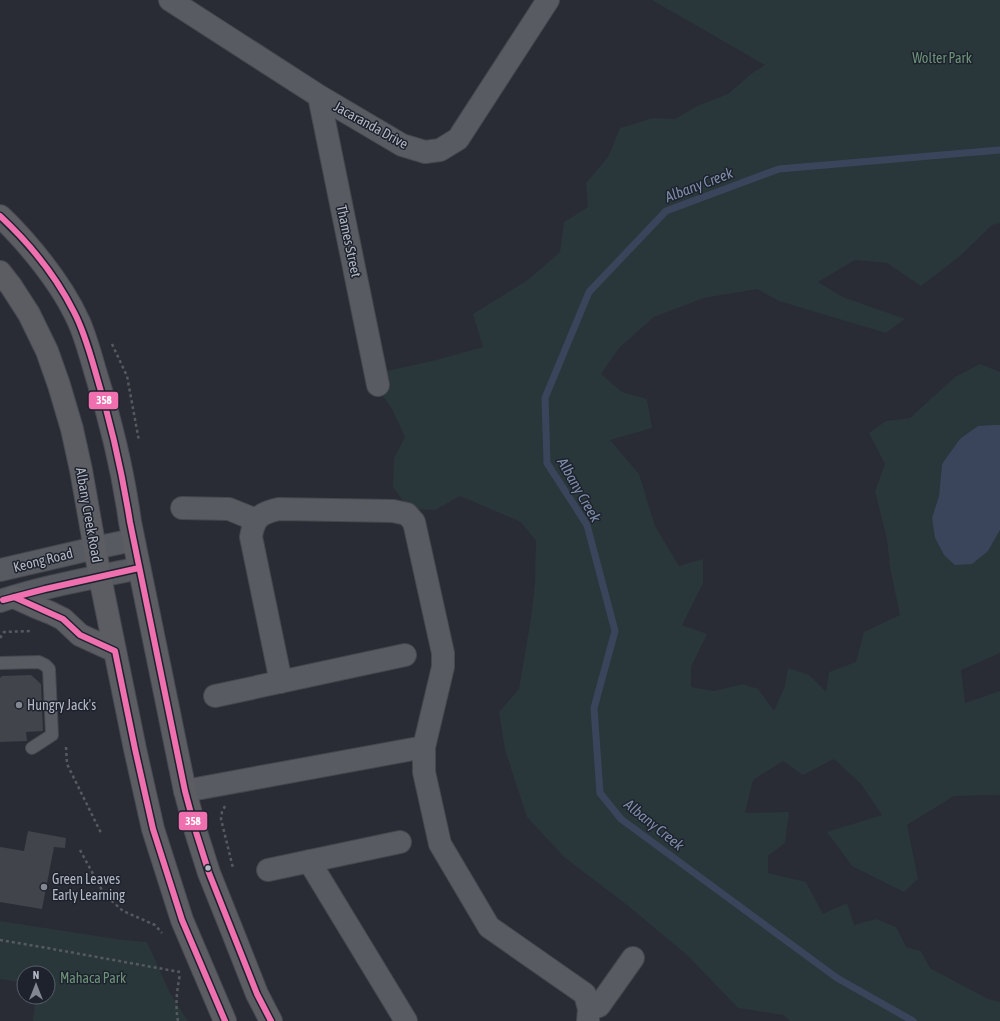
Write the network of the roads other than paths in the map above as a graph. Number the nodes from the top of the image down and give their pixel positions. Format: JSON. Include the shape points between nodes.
{"nodes":[{"id":1,"x":170,"y":0,"type":"edge"},
{"id":2,"x":548,"y":0,"type":"edge"},
{"id":3,"x":319,"y":96,"type":"junction"},
{"id":4,"x":0,"y":216,"type":"edge"},
{"id":5,"x":0,"y":272,"type":"edge"},
{"id":6,"x":378,"y":385,"type":"dead end"},
{"id":7,"x":182,"y":508,"type":"dead end"},
{"id":8,"x":256,"y":520,"type":"junction"},
{"id":9,"x":133,"y":540,"type":"junction"},
{"id":10,"x":95,"y":548,"type":"junction"},
{"id":11,"x":139,"y":568,"type":"junction"},
{"id":12,"x":0,"y":570,"type":"edge"},
{"id":13,"x":100,"y":576,"type":"junction"},
{"id":14,"x":7,"y":599,"type":"edge"},
{"id":15,"x":116,"y":651,"type":"junction"},
{"id":16,"x":405,"y":655,"type":"dead end"},
{"id":17,"x":0,"y":663,"type":"edge"},
{"id":18,"x":281,"y":682,"type":"junction"},
{"id":19,"x":215,"y":696,"type":"dead end"},
{"id":20,"x":424,"y":747,"type":"junction"},
{"id":21,"x":32,"y":748,"type":"dead end"},
{"id":22,"x":185,"y":791,"type":"junction"},
{"id":23,"x":400,"y":842,"type":"dead end"},
{"id":24,"x":310,"y":861,"type":"junction"},
{"id":25,"x":268,"y":870,"type":"dead end"},
{"id":26,"x":633,"y":958,"type":"dead end"},
{"id":27,"x":588,"y":1015,"type":"edge"},
{"id":28,"x":225,"y":1021,"type":"edge"},
{"id":29,"x":271,"y":1021,"type":"edge"},
{"id":30,"x":406,"y":1021,"type":"edge"}],
"edges":[{"from":1,"to":3,"type":"street","name":"Jacaranda Drive"},
{"from":2,"to":3,"type":"street","name":"Jacaranda Drive","via":[[458,139],[440,150],[425,152],[402,145]]},
{"from":3,"to":6,"type":"street","name":"Thames Street"},
{"from":4,"to":9,"type":"main road","via":[[39,258],[62,291],[79,323],[114,438]]},
{"from":5,"to":10,"type":"main road","name":"Albany Creek Road","via":[[29,314],[48,351],[72,429]]},
{"from":7,"to":8,"type":"street","via":[[229,509]]},
{"from":8,"to":18,"type":"street","via":[[251,537]]},
{"from":8,"to":20,"type":"street","via":[[264,513],[279,509],[393,511],[407,514],[414,522],[444,667]]},
{"from":9,"to":10,"type":"street","name":"Keong Road"},
{"from":9,"to":11,"type":"main road"},
{"from":10,"to":12,"type":"street","name":"Keong Road"},
{"from":10,"to":13,"type":"main road","name":"Albany Creek Road"},
{"from":11,"to":13,"type":"street","name":"Keong Road"},
{"from":11,"to":22,"type":"main road"},
{"from":13,"to":14,"type":"street","name":"Keong Road"},
{"from":13,"to":15,"type":"main road","name":"Albany Creek Road"},
{"from":14,"to":15,"type":"main road","via":[[51,613],[63,619],[80,635]]},
{"from":15,"to":28,"type":"main road","name":"Albany Creek Road","via":[[153,830],[182,920]]},
{"from":16,"to":18,"type":"street"},
{"from":17,"to":21,"type":"lane","via":[[39,662],[49,669],[52,735]]},
{"from":18,"to":19,"type":"street"},
{"from":20,"to":22,"type":"street"},
{"from":20,"to":27,"type":"street","via":[[424,772],[440,844],[489,927],[586,994]]},
{"from":22,"to":29,"type":"main road","via":[[209,873],[257,994]]},
{"from":23,"to":24,"type":"street"},
{"from":24,"to":25,"type":"street"},
{"from":24,"to":30,"type":"street"},
{"from":26,"to":27,"type":"street","via":[[599,1006]]}]}
